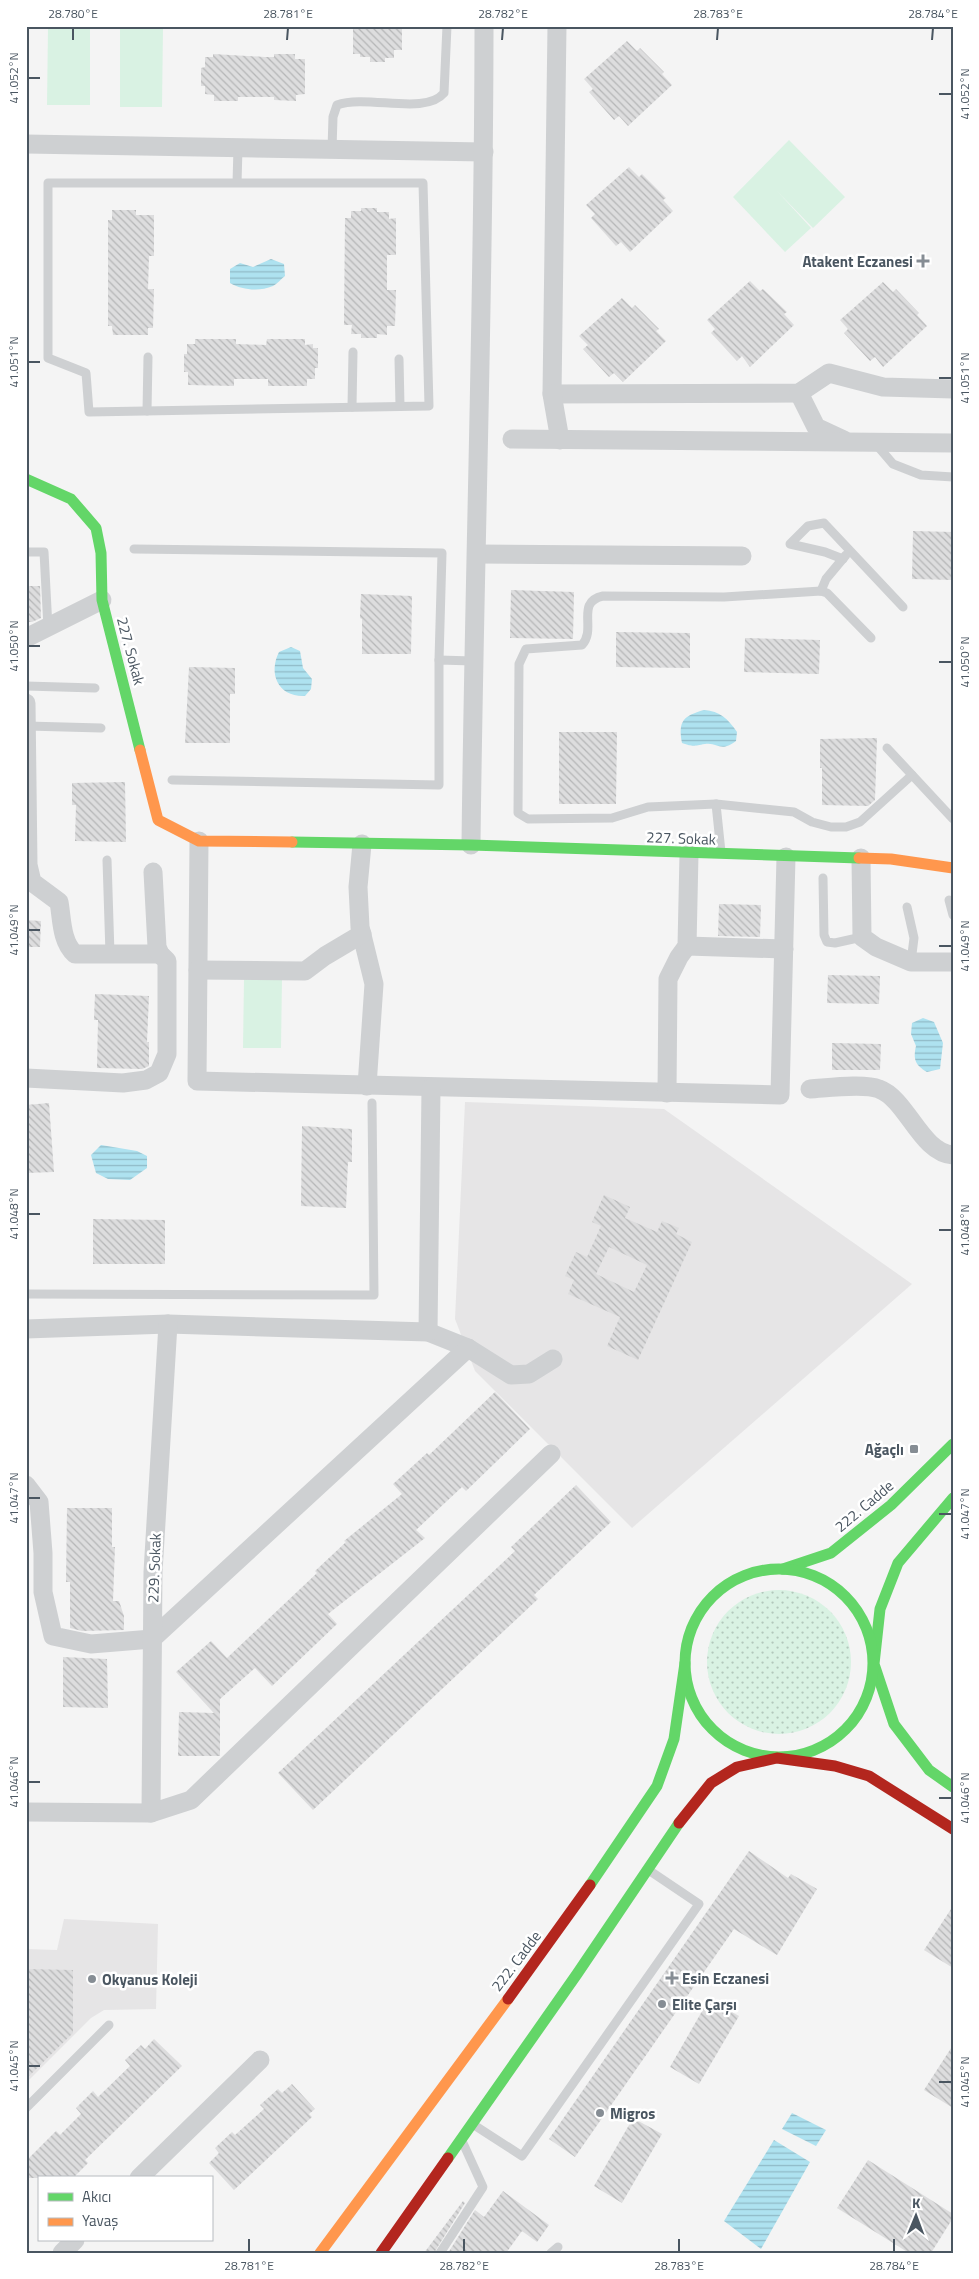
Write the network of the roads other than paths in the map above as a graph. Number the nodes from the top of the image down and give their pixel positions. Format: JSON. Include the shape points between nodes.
{"nodes":[{"id":1,"x":446,"y":26,"type":"edge"},
{"id":2,"x":484,"y":26,"type":"edge"},
{"id":3,"x":557,"y":26,"type":"edge"},
{"id":4,"x":26,"y":144,"type":"edge"},
{"id":5,"x":238,"y":148,"type":"junction"},
{"id":6,"x":332,"y":149,"type":"junction"},
{"id":7,"x":484,"y":152,"type":"junction"},
{"id":8,"x":237,"y":183,"type":"junction"},
{"id":9,"x":353,"y":352,"type":"dead end"},
{"id":10,"x":148,"y":357,"type":"dead end"},
{"id":11,"x":399,"y":359,"type":"dead end"},
{"id":12,"x":953,"y":388,"type":"edge"},
{"id":13,"x":798,"y":393,"type":"junction"},
{"id":14,"x":552,"y":394,"type":"junction"},
{"id":15,"x":400,"y":406,"type":"junction"},
{"id":16,"x":352,"y":407,"type":"junction"},
{"id":17,"x":147,"y":411,"type":"junction"},
{"id":18,"x":512,"y":439,"type":"dead end"},
{"id":19,"x":560,"y":440,"type":"junction"},
{"id":20,"x":849,"y":442,"type":"junction"},
{"id":21,"x":875,"y":442,"type":"junction"},
{"id":22,"x":953,"y":442,"type":"edge"},
{"id":23,"x":953,"y":477,"type":"edge"},
{"id":24,"x":26,"y":479,"type":"edge"},
{"id":25,"x":134,"y":550,"type":"dead end"},
{"id":26,"x":850,"y":551,"type":"junction"},
{"id":27,"x":26,"y":552,"type":"edge"},
{"id":28,"x":477,"y":554,"type":"junction"},
{"id":29,"x":742,"y":556,"type":"dead end"},
{"id":30,"x":843,"y":559,"type":"junction"},
{"id":31,"x":821,"y":591,"type":"junction"},
{"id":32,"x":102,"y":600,"type":"junction"},
{"id":33,"x":903,"y":607,"type":"dead end"},
{"id":34,"x":48,"y":628,"type":"junction"},
{"id":35,"x":26,"y":638,"type":"edge"},
{"id":36,"x":870,"y":638,"type":"dead end"},
{"id":37,"x":439,"y":660,"type":"junction"},
{"id":38,"x":473,"y":661,"type":"junction"},
{"id":39,"x":26,"y":686,"type":"edge"},
{"id":40,"x":95,"y":688,"type":"dead end"},
{"id":41,"x":26,"y":703,"type":"edge"},
{"id":42,"x":27,"y":726,"type":"edge"},
{"id":43,"x":101,"y":728,"type":"dead end"},
{"id":44,"x":887,"y":748,"type":"dead end"},
{"id":45,"x":912,"y":775,"type":"junction"},
{"id":46,"x":172,"y":780,"type":"dead end"},
{"id":47,"x":716,"y":804,"type":"junction"},
{"id":48,"x":953,"y":819,"type":"edge"},
{"id":49,"x":199,"y":841,"type":"junction"},
{"id":50,"x":362,"y":844,"type":"junction"},
{"id":51,"x":471,"y":845,"type":"junction"},
{"id":52,"x":689,"y":854,"type":"junction"},
{"id":53,"x":722,"y":855,"type":"junction"},
{"id":54,"x":786,"y":857,"type":"junction"},
{"id":55,"x":861,"y":858,"type":"junction"},
{"id":56,"x":891,"y":858,"type":"junction"},
{"id":57,"x":107,"y":860,"type":"dead end"},
{"id":58,"x":953,"y":868,"type":"edge"},
{"id":59,"x":153,"y":872,"type":"dead end"},
{"id":60,"x":823,"y":878,"type":"dead end"},
{"id":61,"x":944,"y":878,"type":"dead end"},
{"id":62,"x":949,"y":900,"type":"dead end"},
{"id":63,"x":906,"y":907,"type":"dead end"},
{"id":64,"x":953,"y":915,"type":"edge"},
{"id":65,"x":362,"y":934,"type":"junction"},
{"id":66,"x":862,"y":937,"type":"junction"},
{"id":67,"x":687,"y":946,"type":"junction"},
{"id":68,"x":784,"y":949,"type":"junction"},
{"id":69,"x":110,"y":954,"type":"junction"},
{"id":70,"x":160,"y":954,"type":"junction"},
{"id":71,"x":911,"y":962,"type":"junction"},
{"id":72,"x":953,"y":962,"type":"edge"},
{"id":73,"x":198,"y":970,"type":"junction"},
{"id":74,"x":26,"y":1078,"type":"edge"},
{"id":75,"x":431,"y":1088,"type":"junction"},
{"id":76,"x":810,"y":1088,"type":"dead end"},
{"id":77,"x":667,"y":1093,"type":"junction"},
{"id":78,"x":370,"y":1095,"type":"junction"},
{"id":79,"x":953,"y":1155,"type":"edge"},
{"id":80,"x":26,"y":1294,"type":"edge"},
{"id":81,"x":168,"y":1324,"type":"junction"},
{"id":82,"x":26,"y":1329,"type":"edge"},
{"id":83,"x":428,"y":1332,"type":"junction"},
{"id":84,"x":468,"y":1348,"type":"junction"},
{"id":85,"x":553,"y":1359,"type":"dead end"},
{"id":86,"x":953,"y":1444,"type":"edge"},
{"id":87,"x":551,"y":1454,"type":"dead end"},
{"id":88,"x":26,"y":1485,"type":"edge"},
{"id":89,"x":953,"y":1498,"type":"edge"},
{"id":90,"x":34,"y":1541,"type":"edge"},
{"id":91,"x":782,"y":1569,"type":"junction"},
{"id":92,"x":152,"y":1639,"type":"junction"},
{"id":93,"x":685,"y":1663,"type":"junction"},
{"id":94,"x":874,"y":1664,"type":"junction"},
{"id":95,"x":777,"y":1758,"type":"junction"},
{"id":96,"x":953,"y":1787,"type":"edge"},
{"id":97,"x":26,"y":1812,"type":"edge"},
{"id":98,"x":151,"y":1813,"type":"junction"},
{"id":99,"x":953,"y":1829,"type":"edge"},
{"id":100,"x":648,"y":1870,"type":"junction"},
{"id":101,"x":109,"y":2025,"type":"dead end"},
{"id":102,"x":260,"y":2060,"type":"dead end"},
{"id":103,"x":26,"y":2108,"type":"edge"},
{"id":104,"x":472,"y":2123,"type":"junction"},
{"id":105,"x":461,"y":2138,"type":"junction"},
{"id":106,"x":141,"y":2176,"type":"edge"},
{"id":107,"x":334,"y":2232,"type":"junction"},
{"id":108,"x":73,"y":2242,"type":"edge"},
{"id":109,"x":558,"y":2247,"type":"dead end"},
{"id":110,"x":62,"y":2253,"type":"edge"},
{"id":111,"x":320,"y":2253,"type":"edge"},
{"id":112,"x":342,"y":2253,"type":"edge"},
{"id":113,"x":381,"y":2253,"type":"edge"},
{"id":114,"x":440,"y":2253,"type":"edge"},
{"id":115,"x":550,"y":2253,"type":"edge"}],
"edges":[{"from":1,"to":6,"type":"lane","via":[[444,93],[433,102],[350,100],[337,105],[333,117]]},
{"from":2,"to":7,"type":"street"},
{"from":3,"to":14,"type":"street"},
{"from":4,"to":5,"type":"street"},
{"from":5,"to":6,"type":"street"},
{"from":5,"to":8,"type":"lane"},
{"from":6,"to":7,"type":"street"},
{"from":7,"to":28,"type":"street"},
{"from":8,"to":15,"type":"lane","via":[[423,182],[429,406]]},
{"from":8,"to":17,"type":"lane","via":[[48,183],[48,358],[86,373],[89,412]]},
{"from":9,"to":16,"type":"lane"},
{"from":10,"to":17,"type":"lane"},
{"from":11,"to":15,"type":"lane"},
{"from":12,"to":13,"type":"street","via":[[883,387],[829,373]]},
{"from":13,"to":14,"type":"street"},
{"from":13,"to":20,"type":"street","via":[[816,427]]},
{"from":14,"to":19,"type":"street"},
{"from":15,"to":16,"type":"lane"},
{"from":16,"to":17,"type":"lane"},
{"from":18,"to":19,"type":"street"},
{"from":19,"to":20,"type":"street"},
{"from":20,"to":21,"type":"street"},
{"from":21,"to":22,"type":"street"},
{"from":21,"to":23,"type":"lane","via":[[893,464],[921,475]]},
{"from":24,"to":32,"type":"main road","name":"227. Sokak","via":[[71,499],[96,528],[101,553]]},
{"from":25,"to":37,"type":"lane","via":[[442,553]]},
{"from":26,"to":30,"type":"lane"},
{"from":26,"to":30,"type":"lane","via":[[824,523],[808,526],[790,544]]},
{"from":26,"to":33,"type":"lane"},
{"from":27,"to":34,"type":"lane","via":[[44,552]]},
{"from":28,"to":29,"type":"street"},
{"from":28,"to":38,"type":"street"},
{"from":30,"to":31,"type":"lane","via":[[826,579]]},
{"from":31,"to":36,"type":"lane","via":[[827,593]]},
{"from":31,"to":47,"type":"lane","via":[[724,597],[603,596],[594,598],[589,604],[587,640],[582,645],[526,649],[523,653],[519,664],[518,813],[528,819],[612,818],[648,808]]},
{"from":32,"to":34,"type":"street"},
{"from":32,"to":49,"type":"main road","name":"227. Sokak","via":[[158,820]]},
{"from":34,"to":35,"type":"street"},
{"from":37,"to":38,"type":"lane"},
{"from":37,"to":46,"type":"lane","via":[[439,785]]},
{"from":38,"to":51,"type":"street"},
{"from":39,"to":40,"type":"lane"},
{"from":41,"to":42,"type":"street"},
{"from":42,"to":43,"type":"lane"},
{"from":42,"to":69,"type":"street","via":[[28,865],[32,882],[59,902],[65,938],[75,954]]},
{"from":44,"to":45,"type":"lane"},
{"from":45,"to":47,"type":"lane","via":[[860,822],[846,826],[823,825],[794,812]]},
{"from":45,"to":48,"type":"lane"},
{"from":47,"to":53,"type":"lane"},
{"from":49,"to":50,"type":"main road","name":"227. Sokak"},
{"from":49,"to":73,"type":"street"},
{"from":50,"to":51,"type":"main road","name":"227. Sokak"},
{"from":50,"to":65,"type":"street","via":[[358,887]]},
{"from":51,"to":52,"type":"main road","name":"227. Sokak"},
{"from":52,"to":53,"type":"main road","name":"227. Sokak"},
{"from":52,"to":67,"type":"street"},
{"from":53,"to":54,"type":"main road","name":"227. Sokak"},
{"from":54,"to":55,"type":"main road","name":"227. Sokak"},
{"from":54,"to":68,"type":"street"},
{"from":55,"to":56,"type":"main road","name":"227. Sokak"},
{"from":55,"to":66,"type":"street"},
{"from":56,"to":58,"type":"main road"},
{"from":56,"to":61,"type":"main road"},
{"from":57,"to":69,"type":"lane"},
{"from":59,"to":70,"type":"street"},
{"from":60,"to":66,"type":"lane","via":[[824,935],[827,942]]},
{"from":62,"to":64,"type":"lane"},
{"from":63,"to":71,"type":"lane","via":[[914,938]]},
{"from":65,"to":73,"type":"street","via":[[305,971]]},
{"from":65,"to":78,"type":"street","via":[[374,984]]},
{"from":66,"to":71,"type":"street","via":[[876,947]]},
{"from":67,"to":68,"type":"street"},
{"from":67,"to":77,"type":"street","via":[[668,979]]},
{"from":68,"to":77,"type":"street","via":[[780,1095]]},
{"from":69,"to":70,"type":"street"},
{"from":70,"to":74,"type":"street","via":[[167,961],[167,1054],[159,1073],[146,1080],[123,1083]]},
{"from":71,"to":72,"type":"street"},
{"from":73,"to":78,"type":"street","via":[[197,1081]]},
{"from":75,"to":77,"type":"street"},
{"from":75,"to":78,"type":"street"},
{"from":75,"to":83,"type":"street"},
{"from":76,"to":79,"type":"street","via":[[879,1089],[891,1097],[937,1149]]},
{"from":78,"to":80,"type":"lane","via":[[374,1295]]},
{"from":81,"to":82,"type":"street"},
{"from":81,"to":83,"type":"street"},
{"from":81,"to":92,"type":"street","name":"229. Sokak"},
{"from":83,"to":84,"type":"street"},
{"from":84,"to":85,"type":"street","via":[[511,1376],[529,1374]]},
{"from":84,"to":92,"type":"street"},
{"from":86,"to":91,"type":"main road","name":"222. Cadde","via":[[891,1505],[831,1553]]},
{"from":87,"to":98,"type":"street","via":[[191,1800]]},
{"from":88,"to":90,"type":"street","via":[[39,1502]]},
{"from":89,"to":94,"type":"main road","via":[[898,1563],[880,1608]]},
{"from":90,"to":92,"type":"street","via":[[53,1636],[91,1644]]},
{"from":91,"to":93,"type":"main road","name":"222. Cadde","via":[[752,1573],[725,1586],[704,1607],[694,1625]]},
{"from":91,"to":94,"type":"main road","via":[[811,1574],[836,1588],[857,1609],[870,1635]]},
{"from":92,"to":98,"type":"street","name":"229. Sokak"},
{"from":93,"to":95,"type":"main road","via":[[690,1692],[702,1718],[723,1738],[748,1752]]},
{"from":93,"to":107,"type":"main road","name":"222. Cadde","via":[[674,1739],[658,1786],[566,1920]]},
{"from":94,"to":95,"type":"main road","via":[[869,1693],[855,1720],[841,1734],[807,1754]]},
{"from":94,"to":96,"type":"main road","via":[[894,1724],[930,1770]]},
{"from":95,"to":99,"type":"main road","via":[[835,1766],[868,1776]]},
{"from":95,"to":100,"type":"main road","via":[[737,1767],[711,1783],[688,1810]]},
{"from":97,"to":98,"type":"street"},
{"from":100,"to":104,"type":"main road"},
{"from":100,"to":104,"type":"lane","via":[[699,1904],[522,2156]]},
{"from":101,"to":103,"type":"lane"},
{"from":102,"to":106,"type":"street"},
{"from":104,"to":105,"type":"main road"},
{"from":105,"to":113,"type":"main road"},
{"from":105,"to":114,"type":"lane","via":[[483,2187]]},
{"from":107,"to":111,"type":"main road","name":"222. Cadde"},
{"from":107,"to":112,"type":"street"},
{"from":108,"to":110,"type":"street"},
{"from":109,"to":115,"type":"lane"}]}
